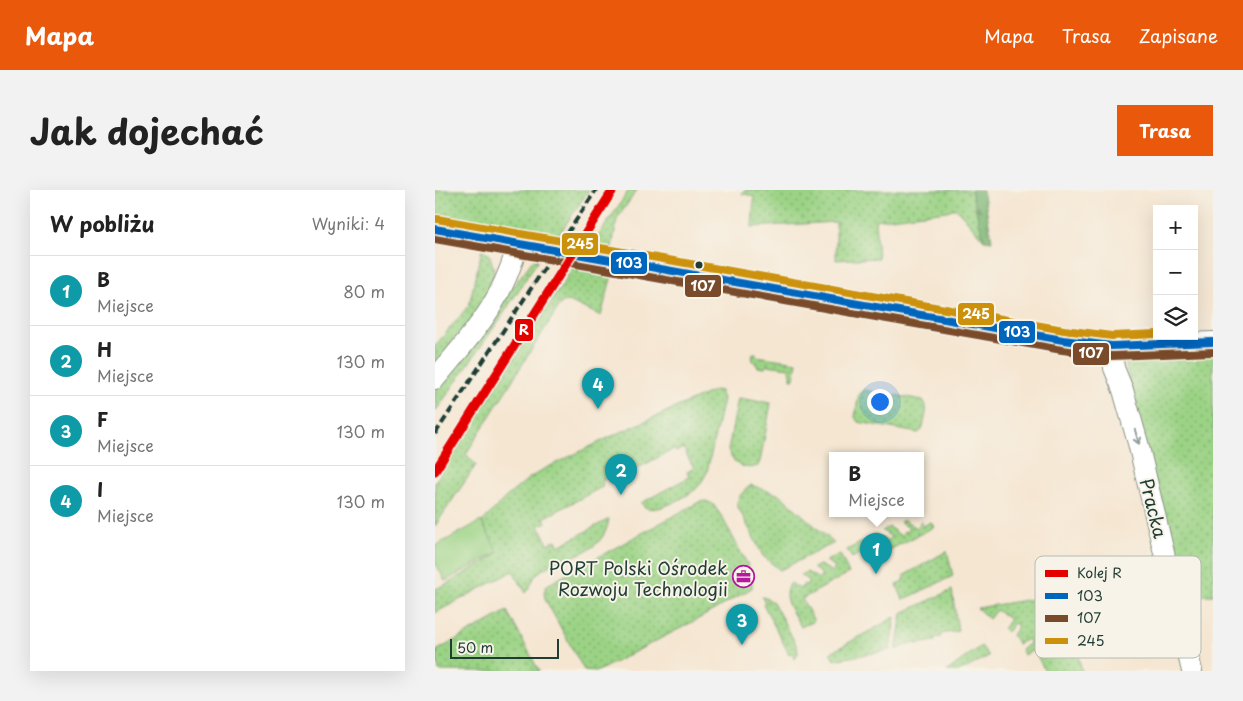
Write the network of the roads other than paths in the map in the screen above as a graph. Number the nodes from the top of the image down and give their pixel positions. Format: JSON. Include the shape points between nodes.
{"nodes":[{"id":1,"x":435,"y":229,"type":"edge"},
{"id":2,"x":519,"y":244,"type":"junction"},
{"id":3,"x":1213,"y":342,"type":"edge"},
{"id":4,"x":1112,"y":346,"type":"junction"},
{"id":5,"x":435,"y":379,"type":"edge"},
{"id":6,"x":1165,"y":556,"type":"edge"},
{"id":7,"x":1189,"y":658,"type":"edge"},
{"id":8,"x":1192,"y":671,"type":"edge"}],
"edges":[{"from":1,"to":2,"type":"street"},
{"from":2,"to":4,"type":"street","via":[[1024,334]]},
{"from":2,"to":5,"type":"street","via":[[496,302]]},
{"from":3,"to":4,"type":"street"},
{"from":4,"to":6,"type":"street","name":"Pracka","one_way":true,"via":[[1114,368],[1139,443]]},
{"from":7,"to":8,"type":"street","name":"Pracka","one_way":true}]}
